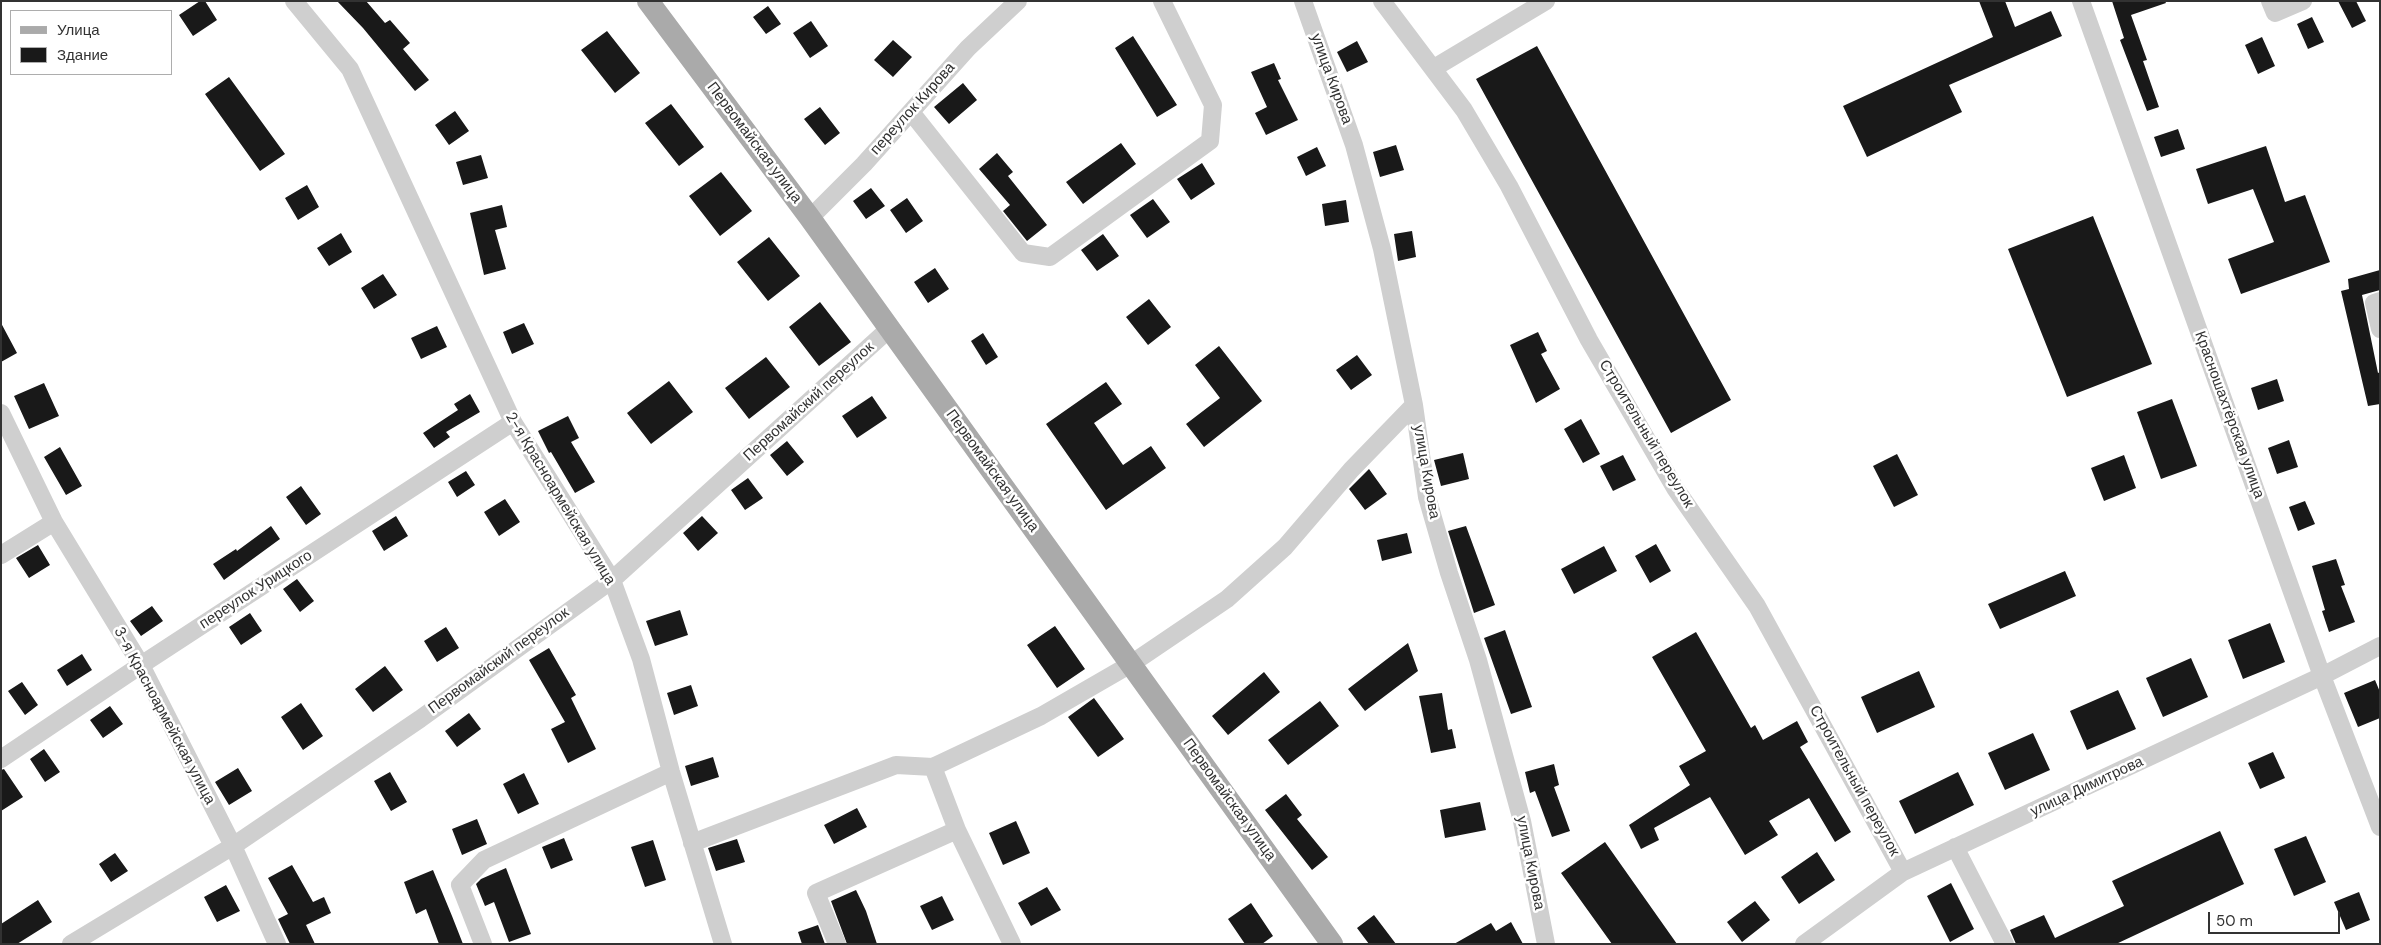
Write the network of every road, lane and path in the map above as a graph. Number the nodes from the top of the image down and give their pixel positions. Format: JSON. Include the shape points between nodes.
{"nodes":[{"id":1,"x":294,"y":1,"type":"edge"},
{"id":2,"x":648,"y":1,"type":"edge"},
{"id":3,"x":1018,"y":1,"type":"edge"},
{"id":4,"x":1162,"y":1,"type":"edge"},
{"id":5,"x":1303,"y":1,"type":"edge"},
{"id":6,"x":1382,"y":1,"type":"edge"},
{"id":7,"x":1546,"y":1,"type":"edge"},
{"id":8,"x":2081,"y":1,"type":"edge"},
{"id":9,"x":2270,"y":1,"type":"edge"},
{"id":10,"x":2303,"y":1,"type":"edge"},
{"id":11,"x":1434,"y":68,"type":"junction"},
{"id":12,"x":910,"y":112,"type":"junction"},
{"id":13,"x":810,"y":218,"type":"junction"},
{"id":14,"x":2380,"y":301,"type":"edge"},
{"id":15,"x":889,"y":329,"type":"junction"},
{"id":16,"x":2380,"y":329,"type":"edge"},
{"id":17,"x":1414,"y":405,"type":"junction"},
{"id":18,"x":1,"y":412,"type":"edge"},
{"id":19,"x":513,"y":422,"type":"junction"},
{"id":20,"x":54,"y":522,"type":"junction"},
{"id":21,"x":1,"y":555,"type":"edge"},
{"id":22,"x":612,"y":580,"type":"junction"},
{"id":23,"x":2380,"y":646,"type":"edge"},
{"id":24,"x":1131,"y":664,"type":"junction"},
{"id":25,"x":141,"y":665,"type":"junction"},
{"id":26,"x":2322,"y":676,"type":"junction"},
{"id":27,"x":1,"y":759,"type":"edge"},
{"id":28,"x":932,"y":767,"type":"junction"},
{"id":29,"x":671,"y":772,"type":"junction"},
{"id":30,"x":2380,"y":827,"type":"edge"},
{"id":31,"x":957,"y":830,"type":"junction"},
{"id":32,"x":692,"y":842,"type":"junction"},
{"id":33,"x":233,"y":846,"type":"junction"},
{"id":34,"x":1955,"y":847,"type":"junction"},
{"id":35,"x":1903,"y":872,"type":"junction"},
{"id":36,"x":71,"y":944,"type":"edge"},
{"id":37,"x":277,"y":944,"type":"edge"},
{"id":38,"x":483,"y":944,"type":"edge"},
{"id":39,"x":723,"y":944,"type":"edge"},
{"id":40,"x":837,"y":944,"type":"edge"},
{"id":41,"x":1012,"y":944,"type":"edge"},
{"id":42,"x":1332,"y":944,"type":"edge"},
{"id":43,"x":1546,"y":944,"type":"edge"},
{"id":44,"x":1804,"y":944,"type":"edge"},
{"id":45,"x":2005,"y":944,"type":"edge"}],
"edges":[{"from":1,"to":19,"type":"street","name":"2-я Красноармейская улица","via":[[350,69]]},
{"from":2,"to":13,"type":"main road","name":"Первомайская улица"},
{"from":3,"to":12,"type":"street","name":"переулок Кирова","via":[[968,48]]},
{"from":4,"to":12,"type":"street","via":[[1213,105],[1210,141],[1050,256],[1023,253]]},
{"from":5,"to":17,"type":"street","name":"улица Кирова","via":[[1354,145],[1382,249]]},
{"from":6,"to":11,"type":"street","name":"Строительный переулок"},
{"from":7,"to":11,"type":"street"},
{"from":8,"to":26,"type":"street","name":"Красношахтёрская улица"},
{"from":9,"to":10,"type":"street","via":[[2275,13]]},
{"from":11,"to":35,"type":"street","name":"Строительный переулок","via":[[1464,110],[1509,186],[1589,340],[1675,488],[1757,606]]},
{"from":12,"to":13,"type":"street","name":"переулок Кирова"},
{"from":13,"to":15,"type":"main road","name":"Первомайская улица"},
{"from":14,"to":16,"type":"street","via":[[2374,303]]},
{"from":15,"to":22,"type":"street","name":"Первомайский переулок"},
{"from":15,"to":24,"type":"main road","name":"Первомайская улица"},
{"from":17,"to":24,"type":"street","via":[[1351,470],[1285,547],[1227,599]]},
{"from":17,"to":43,"type":"street","name":"улица Кирова","via":[[1427,497],[1478,660],[1520,812]]},
{"from":18,"to":20,"type":"street","name":"3-я Красноармейская улица"},
{"from":19,"to":22,"type":"street","name":"2-я Красноармейская улица"},
{"from":19,"to":25,"type":"street","name":"переулок Урицкого"},
{"from":20,"to":21,"type":"street"},
{"from":20,"to":25,"type":"street","name":"3-я Красноармейская улица"},
{"from":22,"to":29,"type":"street","name":"2-я Красноармейская улица","via":[[642,659]]},
{"from":22,"to":33,"type":"street","name":"Первомайский переулок","via":[[420,719]]},
{"from":23,"to":26,"type":"street","name":"улица Димитрова"},
{"from":24,"to":28,"type":"street","via":[[1041,716]]},
{"from":24,"to":42,"type":"main road","name":"Первомайская улица"},
{"from":25,"to":27,"type":"street","name":"переулок Урицкого"},
{"from":25,"to":33,"type":"street","name":"3-я Красноармейская улица"},
{"from":26,"to":30,"type":"street","name":"Красношахтёрская улица"},
{"from":26,"to":34,"type":"street","name":"улица Димитрова"},
{"from":28,"to":31,"type":"street"},
{"from":28,"to":32,"type":"street","via":[[896,765]]},
{"from":29,"to":32,"type":"street","name":"2-я Красноармейская улица"},
{"from":29,"to":38,"type":"street","via":[[484,860],[460,885]]},
{"from":31,"to":40,"type":"street","via":[[816,894]]},
{"from":31,"to":41,"type":"street"},
{"from":32,"to":39,"type":"street","name":"2-я Красноармейская улица"},
{"from":33,"to":36,"type":"street","name":"Первомайский переулок"},
{"from":33,"to":37,"type":"street","name":"3-я Красноармейская улица"},
{"from":34,"to":35,"type":"street","name":"улица Димитрова"},
{"from":34,"to":45,"type":"street"},
{"from":35,"to":44,"type":"street","name":"улица Димитрова"}]}
